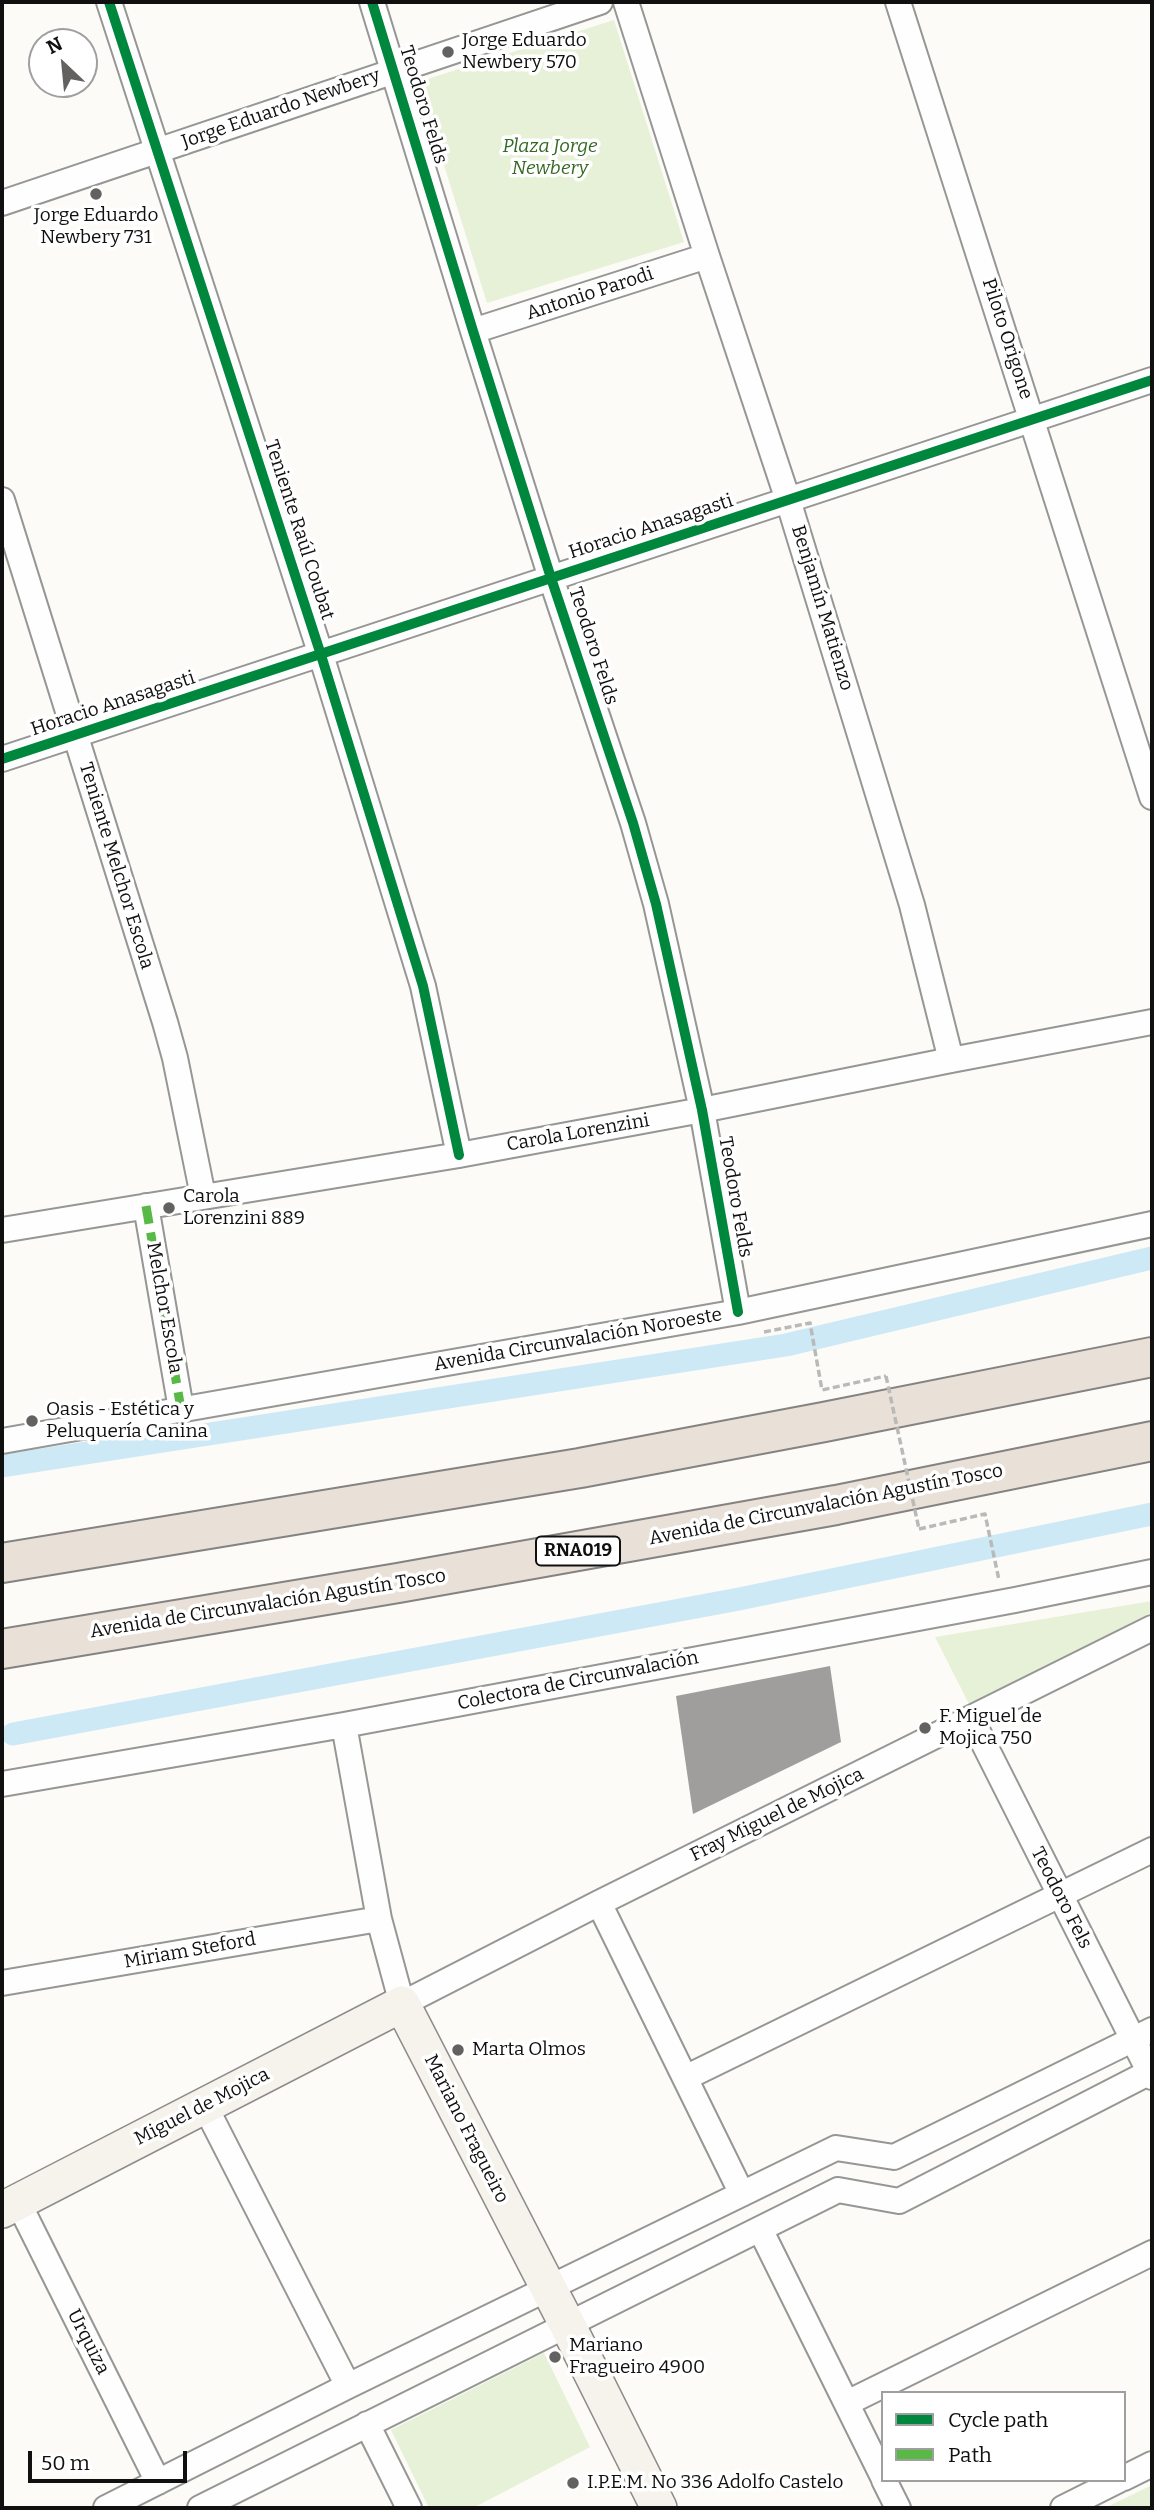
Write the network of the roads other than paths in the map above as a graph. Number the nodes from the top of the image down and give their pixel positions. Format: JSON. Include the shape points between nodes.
{"nodes":[{"id":1,"x":109,"y":2,"type":"edge"},
{"id":2,"x":372,"y":2,"type":"edge"},
{"id":3,"x":600,"y":2,"type":"edge"},
{"id":4,"x":626,"y":2,"type":"edge"},
{"id":5,"x":898,"y":2,"type":"edge"},
{"id":6,"x":394,"y":70,"type":"junction"},
{"id":7,"x":159,"y":151,"type":"junction"},
{"id":8,"x":2,"y":203,"type":"edge"},
{"id":9,"x":707,"y":257,"type":"junction"},
{"id":10,"x":473,"y":331,"type":"junction"},
{"id":11,"x":1152,"y":380,"type":"edge"},
{"id":12,"x":1033,"y":419,"type":"junction"},
{"id":13,"x":2,"y":500,"type":"edge"},
{"id":14,"x":788,"y":500,"type":"junction"},
{"id":15,"x":551,"y":578,"type":"junction"},
{"id":16,"x":321,"y":655,"type":"junction"},
{"id":17,"x":75,"y":735,"type":"junction"},
{"id":18,"x":2,"y":759,"type":"edge"},
{"id":19,"x":1152,"y":797,"type":"edge"},
{"id":20,"x":1152,"y":1022,"type":"edge"},
{"id":21,"x":951,"y":1060,"type":"junction"},
{"id":22,"x":702,"y":1110,"type":"junction"},
{"id":23,"x":459,"y":1154,"type":"junction"},
{"id":24,"x":203,"y":1196,"type":"junction"},
{"id":25,"x":146,"y":1206,"type":"junction"},
{"id":26,"x":1152,"y":1224,"type":"edge"},
{"id":27,"x":2,"y":1230,"type":"edge"},
{"id":28,"x":738,"y":1312,"type":"junction"},
{"id":29,"x":1151,"y":1357,"type":"edge"},
{"id":30,"x":181,"y":1409,"type":"junction"},
{"id":31,"x":2,"y":1441,"type":"edge"},
{"id":32,"x":1152,"y":1441,"type":"edge"},
{"id":33,"x":2,"y":1563,"type":"edge"},
{"id":34,"x":1152,"y":1572,"type":"edge"},
{"id":35,"x":1152,"y":1628,"type":"edge"},
{"id":36,"x":116,"y":1629,"type":"junction"},
{"id":37,"x":2,"y":1649,"type":"edge"},
{"id":38,"x":2,"y":1673,"type":"edge"},
{"id":39,"x":971,"y":1718,"type":"junction"},
{"id":40,"x":344,"y":1725,"type":"junction"},
{"id":41,"x":2,"y":1784,"type":"edge"},
{"id":42,"x":1152,"y":1850,"type":"edge"},
{"id":43,"x":1060,"y":1895,"type":"junction"},
{"id":44,"x":599,"y":1903,"type":"junction"},
{"id":45,"x":379,"y":1919,"type":"junction"},
{"id":46,"x":2,"y":1983,"type":"edge"},
{"id":47,"x":402,"y":2004,"type":"junction"},
{"id":48,"x":1143,"y":2035,"type":"edge"},
{"id":49,"x":1151,"y":2073,"type":"edge"},
{"id":50,"x":685,"y":2078,"type":"junction"},
{"id":51,"x":205,"y":2106,"type":"junction"},
{"id":52,"x":742,"y":2194,"type":"junction"},
{"id":53,"x":10,"y":2206,"type":"edge"},
{"id":54,"x":760,"y":2229,"type":"junction"},
{"id":55,"x":1152,"y":2253,"type":"edge"},
{"id":56,"x":547,"y":2287,"type":"junction"},
{"id":57,"x":567,"y":2324,"type":"junction"},
{"id":58,"x":348,"y":2386,"type":"junction"},
{"id":59,"x":846,"y":2403,"type":"junction"},
{"id":60,"x":367,"y":2424,"type":"junction"},
{"id":61,"x":1152,"y":2463,"type":"edge"},
{"id":62,"x":881,"y":2475,"type":"edge"},
{"id":63,"x":1126,"y":2476,"type":"edge"},
{"id":64,"x":158,"y":2482,"type":"junction"},
{"id":65,"x":885,"y":2482,"type":"edge"},
{"id":66,"x":1115,"y":2482,"type":"edge"},
{"id":67,"x":106,"y":2508,"type":"edge"},
{"id":68,"x":200,"y":2508,"type":"edge"},
{"id":69,"x":409,"y":2508,"type":"edge"},
{"id":70,"x":659,"y":2508,"type":"edge"},
{"id":71,"x":898,"y":2508,"type":"edge"},
{"id":72,"x":1063,"y":2508,"type":"edge"}],
"edges":[{"from":1,"to":7,"type":"street","name":"Teniente Raúl Coubat"},
{"from":2,"to":6,"type":"street","name":"Teodoro Felds"},
{"from":3,"to":6,"type":"street","name":"Jorge Eduardo Newbery"},
{"from":4,"to":9,"type":"street","name":"Benjamín Matienzo"},
{"from":5,"to":12,"type":"street","name":"Piloto Origone"},
{"from":6,"to":7,"type":"street","name":"Jorge Eduardo Newbery"},
{"from":6,"to":10,"type":"street","name":"Teodoro Felds"},
{"from":7,"to":8,"type":"street","name":"Jorge Eduardo Newbery"},
{"from":7,"to":16,"type":"street","name":"Teniente Raúl Coubat"},
{"from":9,"to":10,"type":"street","name":"Antonio Parodi"},
{"from":9,"to":14,"type":"street","name":"Benjamín Matienzo"},
{"from":10,"to":15,"type":"street","name":"Teodoro Felds"},
{"from":11,"to":12,"type":"street","name":"Horacio Anasagasti"},
{"from":12,"to":14,"type":"street","name":"Horacio Anasagasti"},
{"from":12,"to":19,"type":"street","name":"Piloto Origone"},
{"from":13,"to":17,"type":"street","name":"Teniente Melchor Escola"},
{"from":14,"to":15,"type":"street","name":"Horacio Anasagasti"},
{"from":14,"to":21,"type":"street","name":"Benjamín Matienzo","via":[[912,905]]},
{"from":15,"to":16,"type":"street","name":"Horacio Anasagasti"},
{"from":15,"to":22,"type":"street","name":"Teodoro Felds","via":[[656,904]]},
{"from":16,"to":17,"type":"street","name":"Horacio Anasagasti"},
{"from":16,"to":23,"type":"street","name":"Teniente Raúl Coubat","via":[[423,986]]},
{"from":17,"to":18,"type":"street","name":"Horacio Anasagasti"},
{"from":17,"to":24,"type":"street","name":"Teniente Melchor Escola","via":[[175,1058]]},
{"from":20,"to":21,"type":"street","name":"Carola Lorenzini"},
{"from":21,"to":22,"type":"street","name":"Carola Lorenzini"},
{"from":22,"to":23,"type":"street","name":"Carola Lorenzini"},
{"from":22,"to":28,"type":"street","name":"Teodoro Felds"},
{"from":23,"to":24,"type":"street","name":"Carola Lorenzini"},
{"from":24,"to":25,"type":"street","name":"Carola Lorenzini"},
{"from":25,"to":27,"type":"street","name":"Carola Lorenzini"},
{"from":25,"to":30,"type":"street","name":"Melchor Escola"},
{"from":26,"to":28,"type":"street","name":"Avenida Circunvalación Noroeste"},
{"from":28,"to":30,"type":"street","name":"Avenida Circunvalación Noroeste"},
{"from":29,"to":33,"type":"highway","via":[[580,1468]]},
{"from":30,"to":31,"type":"street","name":"Avenida Circunvalación Noroeste"},
{"from":32,"to":36,"type":"highway","name":"Avenida de Circunvalación Agustín Tosco","number":"RNA019","via":[[823,1507]]},
{"from":34,"to":40,"type":"street","name":"Colectora de Circunvalación"},
{"from":35,"to":39,"type":"street","name":"Fray Miguel de Mojica"},
{"from":36,"to":37,"type":"highway","name":"Avenida de Circunvalación Agustín Tosco","number":"RNA019"},
{"from":36,"to":38,"type":"highway"},
{"from":39,"to":43,"type":"street","name":"Teodoro Fels"},
{"from":39,"to":44,"type":"street","name":"Fray Miguel de Mojica"},
{"from":40,"to":41,"type":"street","name":"Colectora de Circunvalación"},
{"from":40,"to":45,"type":"street","name":"Mariano Fragueiro"},
{"from":42,"to":43,"type":"street"},
{"from":43,"to":48,"type":"street","name":"Teodoro Fels"},
{"from":43,"to":50,"type":"street"},
{"from":44,"to":47,"type":"street","name":"Fray Miguel de Mojica"},
{"from":44,"to":50,"type":"street"},
{"from":45,"to":46,"type":"street","name":"Miriam Steford"},
{"from":45,"to":47,"type":"street","name":"Mariano Fragueiro"},
{"from":47,"to":51,"type":"main road","name":"Miguel de Mojica"},
{"from":47,"to":56,"type":"main road","name":"Mariano Fragueiro"},
{"from":48,"to":49,"type":"street","name":"Teodoro Fels"},
{"from":48,"to":52,"type":"street","via":[[894,2157],[836,2148]]},
{"from":49,"to":54,"type":"street","via":[[898,2201],[838,2190]]},
{"from":50,"to":52,"type":"street"},
{"from":51,"to":53,"type":"main road","name":"Miguel de Mojica"},
{"from":51,"to":58,"type":"street"},
{"from":52,"to":56,"type":"street"},
{"from":53,"to":64,"type":"street","name":"Urquiza"},
{"from":54,"to":57,"type":"street"},
{"from":54,"to":59,"type":"street"},
{"from":55,"to":59,"type":"street"},
{"from":56,"to":57,"type":"main road","name":"Mariano Fragueiro"},
{"from":56,"to":58,"type":"street"},
{"from":57,"to":60,"type":"street"},
{"from":57,"to":70,"type":"main road","name":"Mariano Fragueiro"},
{"from":58,"to":64,"type":"street"},
{"from":59,"to":62,"type":"street"},
{"from":60,"to":68,"type":"street"},
{"from":60,"to":69,"type":"street"},
{"from":61,"to":63,"type":"street"},
{"from":64,"to":67,"type":"street"},
{"from":65,"to":71,"type":"street"},
{"from":66,"to":72,"type":"street"}]}
